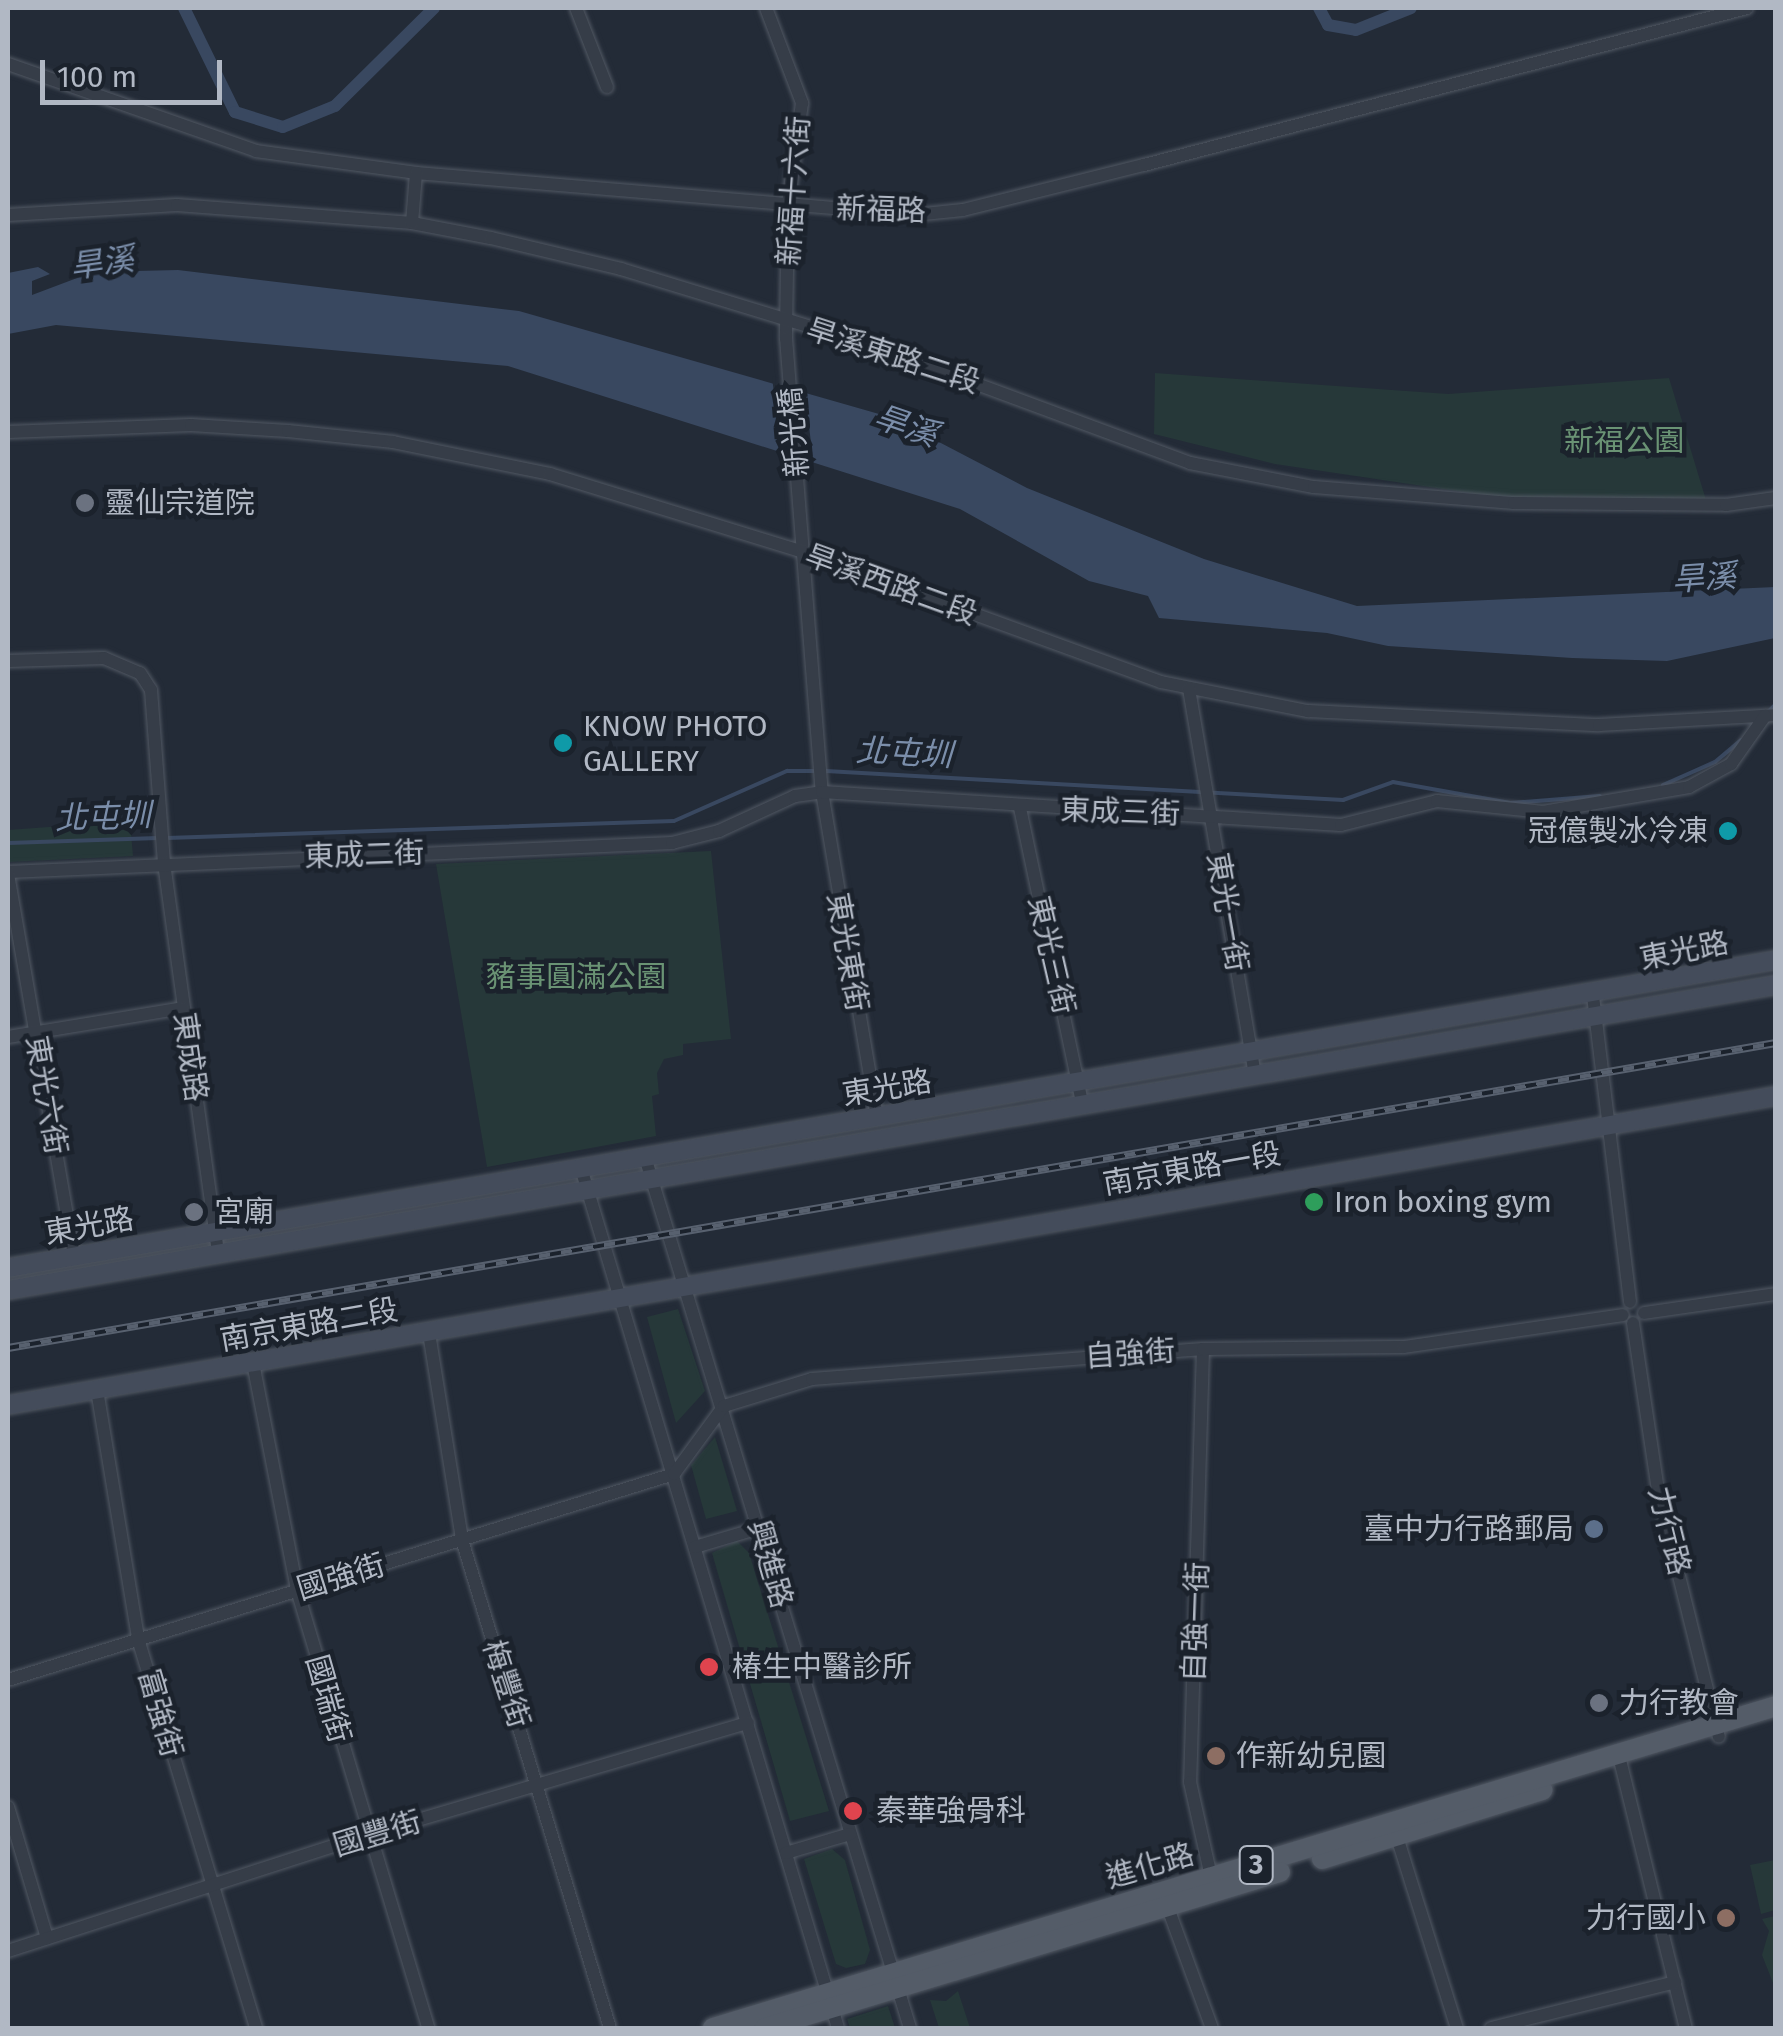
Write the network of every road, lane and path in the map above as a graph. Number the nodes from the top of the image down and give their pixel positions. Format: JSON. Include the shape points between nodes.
{"nodes":[{"id":1,"x":576,"y":8,"type":"edge"},
{"id":2,"x":766,"y":8,"type":"edge"},
{"id":3,"x":1747,"y":8,"type":"edge"},
{"id":4,"x":8,"y":64,"type":"edge"},
{"id":5,"x":607,"y":86,"type":"dead end"},
{"id":6,"x":416,"y":174,"type":"junction"},
{"id":7,"x":788,"y":204,"type":"junction"},
{"id":8,"x":8,"y":214,"type":"edge"},
{"id":9,"x":412,"y":223,"type":"junction"},
{"id":10,"x":787,"y":321,"type":"junction"},
{"id":11,"x":786,"y":338,"type":"joint"},
{"id":12,"x":8,"y":432,"type":"edge"},
{"id":13,"x":1776,"y":498,"type":"edge"},
{"id":14,"x":804,"y":552,"type":"junction"},
{"id":15,"x":8,"y":661,"type":"edge"},
{"id":16,"x":1188,"y":689,"type":"junction"},
{"id":17,"x":1770,"y":716,"type":"edge"},
{"id":18,"x":819,"y":759,"type":"joint"},
{"id":19,"x":821,"y":790,"type":"junction"},
{"id":20,"x":1020,"y":808,"type":"junction"},
{"id":21,"x":1210,"y":815,"type":"junction"},
{"id":22,"x":719,"y":831,"type":"joint"},
{"id":23,"x":164,"y":863,"type":"junction"},
{"id":24,"x":8,"y":873,"type":"edge"},
{"id":25,"x":1776,"y":960,"type":"edge"},
{"id":26,"x":1776,"y":985,"type":"edge"},
{"id":27,"x":1594,"y":1006,"type":"junction"},
{"id":28,"x":183,"y":1008,"type":"junction"},
{"id":29,"x":36,"y":1032,"type":"junction"},
{"id":30,"x":8,"y":1036,"type":"edge"},
{"id":31,"x":1251,"y":1053,"type":"junction"},
{"id":32,"x":1255,"y":1075,"type":"junction"},
{"id":33,"x":1081,"y":1093,"type":"junction"},
{"id":34,"x":1776,"y":1096,"type":"edge"},
{"id":35,"x":877,"y":1117,"type":"junction"},
{"id":36,"x":1605,"y":1124,"type":"junction"},
{"id":37,"x":647,"y":1166,"type":"junction"},
{"id":38,"x":584,"y":1177,"type":"junction"},
{"id":39,"x":214,"y":1232,"type":"junction"},
{"id":40,"x":218,"y":1252,"type":"junction"},
{"id":41,"x":74,"y":1256,"type":"junction"},
{"id":42,"x":8,"y":1268,"type":"edge"},
{"id":43,"x":687,"y":1287,"type":"junction"},
{"id":44,"x":8,"y":1290,"type":"edge"},
{"id":45,"x":1776,"y":1294,"type":"edge"},
{"id":46,"x":619,"y":1298,"type":"junction"},
{"id":47,"x":1629,"y":1314,"type":"junction"},
{"id":48,"x":429,"y":1333,"type":"junction"},
{"id":49,"x":1203,"y":1349,"type":"junction"},
{"id":50,"x":253,"y":1363,"type":"junction"},
{"id":51,"x":97,"y":1390,"type":"junction"},
{"id":52,"x":8,"y":1406,"type":"edge"},
{"id":53,"x":724,"y":1406,"type":"junction"},
{"id":54,"x":674,"y":1474,"type":"junction"},
{"id":55,"x":759,"y":1528,"type":"junction"},
{"id":56,"x":462,"y":1540,"type":"junction"},
{"id":57,"x":695,"y":1547,"type":"junction"},
{"id":58,"x":297,"y":1590,"type":"junction"},
{"id":59,"x":138,"y":1639,"type":"junction"},
{"id":60,"x":8,"y":1680,"type":"edge"},
{"id":61,"x":1776,"y":1706,"type":"edge"},
{"id":62,"x":1776,"y":1720,"type":"edge"},
{"id":63,"x":748,"y":1723,"type":"junction"},
{"id":64,"x":1718,"y":1731,"type":"junction"},
{"id":65,"x":1619,"y":1759,"type":"junction"},
{"id":66,"x":538,"y":1786,"type":"junction"},
{"id":67,"x":8,"y":1807,"type":"edge"},
{"id":68,"x":370,"y":1834,"type":"junction"},
{"id":69,"x":850,"y":1834,"type":"junction"},
{"id":70,"x":1398,"y":1837,"type":"junction"},
{"id":71,"x":786,"y":1853,"type":"junction"},
{"id":72,"x":212,"y":1885,"type":"junction"},
{"id":73,"x":1213,"y":1886,"type":"junction"},
{"id":74,"x":1168,"y":1908,"type":"junction"},
{"id":75,"x":47,"y":1938,"type":"junction"},
{"id":76,"x":8,"y":1951,"type":"edge"},
{"id":77,"x":896,"y":1981,"type":"junction"},
{"id":78,"x":1675,"y":1982,"type":"junction"},
{"id":79,"x":830,"y":2000,"type":"junction"},
{"id":80,"x":256,"y":2028,"type":"edge"},
{"id":81,"x":428,"y":2028,"type":"edge"},
{"id":82,"x":610,"y":2028,"type":"edge"},
{"id":83,"x":713,"y":2028,"type":"edge"},
{"id":84,"x":765,"y":2028,"type":"edge"},
{"id":85,"x":838,"y":2028,"type":"edge"},
{"id":86,"x":910,"y":2028,"type":"edge"},
{"id":87,"x":1212,"y":2028,"type":"edge"},
{"id":88,"x":1456,"y":2028,"type":"edge"},
{"id":89,"x":1491,"y":2028,"type":"edge"},
{"id":90,"x":1686,"y":2028,"type":"edge"}],
"edges":[{"from":1,"to":5,"type":"street"},
{"from":2,"to":7,"type":"street","name":"新福十六街","via":[[802,103]]},
{"from":3,"to":7,"type":"street","name":"新福路","via":[[963,210],[867,214]]},
{"from":4,"to":6,"type":"street","name":"新福路","via":[[256,151]]},
{"from":6,"to":7,"type":"street","name":"新福路"},
{"from":6,"to":9,"type":"street"},
{"from":7,"to":10,"type":"street","name":"新福十六街"},
{"from":8,"to":9,"type":"street","name":"旱溪東路二段","via":[[177,205]]},
{"from":9,"to":10,"type":"street","name":"旱溪東路二段","via":[[620,269]]},
{"from":10,"to":11,"type":"street","name":"新福十六街"},
{"from":10,"to":13,"type":"street","name":"旱溪東路二段","via":[[882,348],[1190,464],[1314,486],[1514,503],[1726,505]]},
{"from":11,"to":14,"type":"street","name":"新光橋"},
{"from":12,"to":14,"type":"street","name":"旱溪西路二段","via":[[191,425],[393,442],[550,474]]},
{"from":14,"to":16,"type":"street","name":"旱溪西路二段"},
{"from":14,"to":18,"type":"street","name":"新光橋"},
{"from":15,"to":23,"type":"street","name":"東成路","via":[[104,658],[140,673],[156,712]]},
{"from":16,"to":17,"type":"street","name":"旱溪西路二段","via":[[1308,711],[1500,723]]},
{"from":16,"to":21,"type":"street","name":"東光一街"},
{"from":17,"to":21,"type":"street","name":"東成三街","via":[[1730,764],[1689,787],[1526,810],[1438,801],[1341,825]]},
{"from":18,"to":19,"type":"street","name":"東光東街"},
{"from":19,"to":20,"type":"street","name":"東成三街"},
{"from":19,"to":22,"type":"street","name":"東成三街","via":[[770,804]]},
{"from":19,"to":35,"type":"street","name":"東光東街"},
{"from":20,"to":21,"type":"street","name":"東成三街"},
{"from":20,"to":33,"type":"street","name":"東光三街"},
{"from":21,"to":31,"type":"street","name":"東光一街"},
{"from":22,"to":23,"type":"street","name":"東成二街","via":[[672,843]]},
{"from":23,"to":24,"type":"street","name":"東成二街"},
{"from":23,"to":28,"type":"street","name":"東成路"},
{"from":24,"to":29,"type":"street","name":"東光六街"},
{"from":25,"to":27,"type":"street","name":"東光路"},
{"from":26,"to":27,"type":"street","name":"東光路"},
{"from":27,"to":31,"type":"street","name":"東光路"},
{"from":27,"to":32,"type":"street","name":"東光路"},
{"from":27,"to":36,"type":"street","name":"力行路"},
{"from":28,"to":29,"type":"street"},
{"from":28,"to":39,"type":"street","name":"東成路"},
{"from":29,"to":30,"type":"street"},
{"from":29,"to":41,"type":"street","name":"東光六街"},
{"from":31,"to":32,"type":"street","name":"東光一街"},
{"from":31,"to":33,"type":"street","name":"東光路"},
{"from":32,"to":33,"type":"street","name":"東光路"},
{"from":33,"to":35,"type":"street","name":"東光路"},
{"from":33,"to":37,"type":"street","name":"東光路"},
{"from":34,"to":36,"type":"street","name":"南京東路一段"},
{"from":35,"to":37,"type":"street","name":"東光路"},
{"from":36,"to":43,"type":"street","name":"南京東路一段"},
{"from":36,"to":47,"type":"street","name":"力行路"},
{"from":37,"to":38,"type":"street","name":"東光路"},
{"from":37,"to":43,"type":"street","name":"興進路"},
{"from":38,"to":39,"type":"street","name":"東光路"},
{"from":38,"to":40,"type":"street","name":"東光路"},
{"from":38,"to":46,"type":"street"},
{"from":39,"to":40,"type":"street","name":"東成路"},
{"from":39,"to":41,"type":"street","name":"東光路"},
{"from":40,"to":44,"type":"street","name":"東光路"},
{"from":41,"to":42,"type":"street","name":"東光路"},
{"from":43,"to":46,"type":"street","name":"南京東路一段"},
{"from":43,"to":53,"type":"street","name":"興進路"},
{"from":45,"to":47,"type":"street"},
{"from":46,"to":48,"type":"street","name":"南京東路二段"},
{"from":46,"to":54,"type":"street"},
{"from":47,"to":49,"type":"street","name":"自強街","via":[[1404,1347]]},
{"from":47,"to":64,"type":"street","name":"力行路","via":[[1658,1491]]},
{"from":48,"to":50,"type":"street","name":"南京東路二段"},
{"from":48,"to":56,"type":"street","name":"梅豐街"},
{"from":49,"to":53,"type":"street","name":"自強街","via":[[812,1379]]},
{"from":49,"to":73,"type":"street","name":"自強一街","via":[[1190,1782]]},
{"from":50,"to":51,"type":"street","name":"南京東路二段"},
{"from":50,"to":58,"type":"street","name":"國瑞街"},
{"from":51,"to":52,"type":"street","name":"南京東路二段"},
{"from":51,"to":59,"type":"street","name":"富強街"},
{"from":53,"to":54,"type":"street"},
{"from":53,"to":55,"type":"street","name":"興進路"},
{"from":54,"to":56,"type":"street","name":"國強街"},
{"from":54,"to":57,"type":"street"},
{"from":55,"to":57,"type":"street"},
{"from":55,"to":69,"type":"street","name":"興進路"},
{"from":56,"to":58,"type":"street","name":"國強街"},
{"from":56,"to":66,"type":"street","name":"梅豐街"},
{"from":57,"to":63,"type":"street"},
{"from":58,"to":59,"type":"street","name":"國強街"},
{"from":58,"to":68,"type":"street","name":"國瑞街"},
{"from":59,"to":60,"type":"street","name":"國強街"},
{"from":59,"to":72,"type":"street","name":"富強街"},
{"from":61,"to":64,"type":"main road","name":"進化路","number":"3"},
{"from":62,"to":64,"type":"main road","name":"進化路","number":"3"},
{"from":63,"to":66,"type":"street","name":"國豐街"},
{"from":63,"to":71,"type":"street"},
{"from":64,"to":65,"type":"main road","name":"進化路","number":"3"},
{"from":65,"to":70,"type":"main road","name":"進化路","number":"3"},
{"from":65,"to":73,"type":"main road","name":"進化路","number":"3"},
{"from":65,"to":78,"type":"street"},
{"from":66,"to":68,"type":"street","name":"國豐街"},
{"from":66,"to":82,"type":"street","name":"梅豐街"},
{"from":67,"to":75,"type":"street"},
{"from":68,"to":72,"type":"street","name":"國豐街"},
{"from":68,"to":81,"type":"street","name":"國瑞街"},
{"from":69,"to":71,"type":"street"},
{"from":69,"to":77,"type":"street","name":"興進路"},
{"from":70,"to":73,"type":"main road","name":"進化路","number":"3"},
{"from":70,"to":88,"type":"street"},
{"from":71,"to":79,"type":"street"},
{"from":72,"to":75,"type":"street","name":"國豐街"},
{"from":72,"to":80,"type":"street","name":"富強街"},
{"from":73,"to":74,"type":"main road","name":"進化路","number":"3"},
{"from":73,"to":77,"type":"main road","name":"進化路","number":"3"},
{"from":74,"to":77,"type":"main road","name":"進化路","number":"3"},
{"from":74,"to":87,"type":"street"},
{"from":75,"to":76,"type":"street","name":"國豐街"},
{"from":77,"to":79,"type":"main road","name":"進化路","number":"3"},
{"from":77,"to":86,"type":"street","name":"興進路"},
{"from":78,"to":89,"type":"street"},
{"from":78,"to":90,"type":"street"},
{"from":79,"to":83,"type":"main road","name":"進化路","number":"3"},
{"from":79,"to":84,"type":"main road","name":"進化路","number":"3"},
{"from":79,"to":85,"type":"street"}]}
